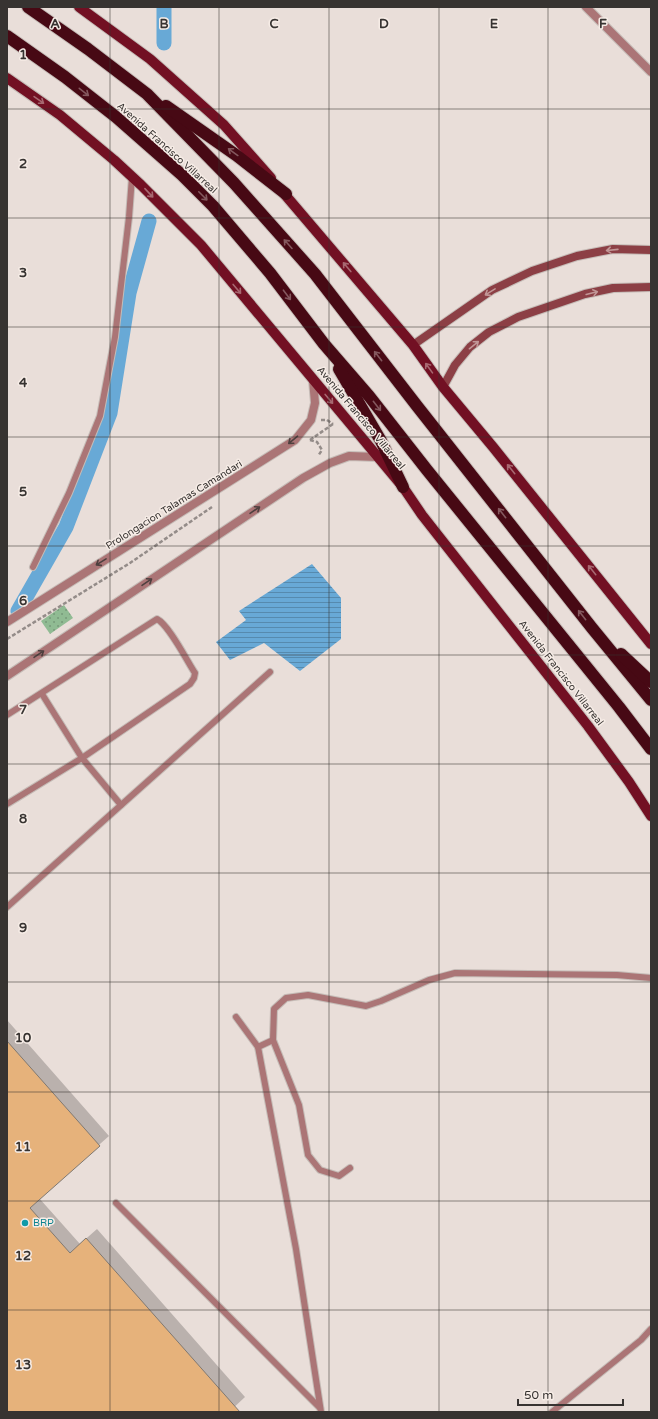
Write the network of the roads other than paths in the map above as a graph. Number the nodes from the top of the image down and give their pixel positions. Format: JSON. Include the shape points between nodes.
{"nodes":[{"id":1,"x":28,"y":7,"type":"edge"},
{"id":2,"x":79,"y":7,"type":"edge"},
{"id":3,"x":586,"y":7,"type":"edge"},
{"id":4,"x":7,"y":36,"type":"edge"},
{"id":5,"x":651,"y":72,"type":"edge"},
{"id":6,"x":7,"y":78,"type":"edge"},
{"id":7,"x":147,"y":94,"type":"junction"},
{"id":8,"x":132,"y":177,"type":"junction"},
{"id":9,"x":286,"y":194,"type":"junction"},
{"id":10,"x":651,"y":250,"type":"edge"},
{"id":11,"x":651,"y":287,"type":"edge"},
{"id":12,"x":324,"y":344,"type":"junction"},
{"id":13,"x":413,"y":345,"type":"junction"},
{"id":14,"x":313,"y":380,"type":"junction"},
{"id":15,"x":442,"y":387,"type":"junction"},
{"id":16,"x":377,"y":458,"type":"junction"},
{"id":17,"x":403,"y":488,"type":"junction"},
{"id":18,"x":33,"y":567,"type":"dead end"},
{"id":19,"x":7,"y":622,"type":"edge"},
{"id":20,"x":592,"y":628,"type":"junction"},
{"id":21,"x":651,"y":644,"type":"edge"},
{"id":22,"x":270,"y":672,"type":"dead end"},
{"id":23,"x":7,"y":676,"type":"edge"},
{"id":24,"x":651,"y":682,"type":"edge"},
{"id":25,"x":42,"y":694,"type":"junction"},
{"id":26,"x":651,"y":700,"type":"edge"},
{"id":27,"x":7,"y":715,"type":"edge"},
{"id":28,"x":651,"y":749,"type":"edge"},
{"id":29,"x":82,"y":758,"type":"junction"},
{"id":30,"x":7,"y":804,"type":"edge"},
{"id":31,"x":121,"y":805,"type":"junction"},
{"id":32,"x":651,"y":816,"type":"edge"},
{"id":33,"x":7,"y":907,"type":"edge"},
{"id":34,"x":651,"y":978,"type":"edge"},
{"id":35,"x":236,"y":1017,"type":"dead end"},
{"id":36,"x":273,"y":1040,"type":"junction"},
{"id":37,"x":258,"y":1048,"type":"junction"},
{"id":38,"x":350,"y":1168,"type":"dead end"},
{"id":39,"x":116,"y":1203,"type":"dead end"},
{"id":40,"x":651,"y":1329,"type":"edge"},
{"id":41,"x":320,"y":1410,"type":"edge"},
{"id":42,"x":552,"y":1412,"type":"edge"}],
"edges":[{"from":1,"to":7,"type":"highway","name":"Avenida Francisco Villarreal"},
{"from":2,"to":9,"type":"main road","via":[[150,59],[224,125]]},
{"from":3,"to":5,"type":"street"},
{"from":4,"to":12,"type":"highway","name":"Avenida Francisco Villarreal","one_way":true,"via":[[65,76],[182,175],[245,243]]},
{"from":6,"to":8,"type":"main road","name":"Avenida Francisco Villarreal","one_way":true,"via":[[60,115]]},
{"from":9,"to":7,"type":"highway","one_way":true,"via":[[199,128]]},
{"from":20,"to":7,"type":"highway","name":"Avenida Francisco Villarreal","one_way":true,"via":[[315,274],[234,183]]},
{"from":8,"to":14,"type":"main road","name":"Avenida Francisco Villarreal","one_way":true,"via":[[200,245]]},
{"from":8,"to":18,"type":"lane","via":[[130,216],[115,337],[100,416],[69,493]]},
{"from":13,"to":9,"type":"main road","one_way":true},
{"from":10,"to":13,"type":"main road","one_way":true,"via":[[613,249],[577,256],[532,271],[492,290]]},
{"from":15,"to":11,"type":"main road","one_way":true,"via":[[454,365],[470,348],[489,332],[518,317],[586,294],[613,288]]},
{"from":12,"to":17,"type":"highway","via":[[381,441]]},
{"from":12,"to":28,"type":"highway","name":"Avenida Francisco Villarreal","one_way":true,"via":[[369,396]]},
{"from":15,"to":13,"type":"main road","one_way":true},
{"from":14,"to":16,"type":"main road","name":"Avenida Francisco Villarreal","one_way":true},
{"from":14,"to":19,"type":"street","name":"Prolongacion Talamas Camandari","one_way":true,"via":[[315,403],[310,420],[295,440]]},
{"from":21,"to":15,"type":"main road","one_way":true},
{"from":16,"to":17,"type":"main road","name":"Avenida Francisco Villarreal"},
{"from":23,"to":16,"type":"street","one_way":true,"via":[[303,478],[349,456]]},
{"from":17,"to":32,"type":"main road","name":"Avenida Francisco Villarreal","via":[[588,726]]},
{"from":20,"to":24,"type":"highway"},
{"from":20,"to":26,"type":"highway","name":"Avenida Francisco Villarreal"},
{"from":22,"to":31,"type":"lane"},
{"from":25,"to":27,"type":"lane"},
{"from":25,"to":29,"type":"lane"},
{"from":25,"to":29,"type":"lane","via":[[157,619],[172,636],[195,673],[190,684]]},
{"from":29,"to":30,"type":"lane"},
{"from":29,"to":31,"type":"lane"},
{"from":31,"to":33,"type":"lane"},
{"from":34,"to":36,"type":"lane","via":[[617,975],[455,973],[429,980],[366,1006],[308,995],[286,998],[274,1009]]},
{"from":35,"to":37,"type":"lane"},
{"from":36,"to":37,"type":"lane"},
{"from":36,"to":38,"type":"lane","via":[[299,1105],[308,1155],[320,1170],[339,1176]]},
{"from":37,"to":41,"type":"lane","via":[[296,1249]]},
{"from":39,"to":41,"type":"lane"},
{"from":40,"to":42,"type":"lane","via":[[641,1340]]}]}
